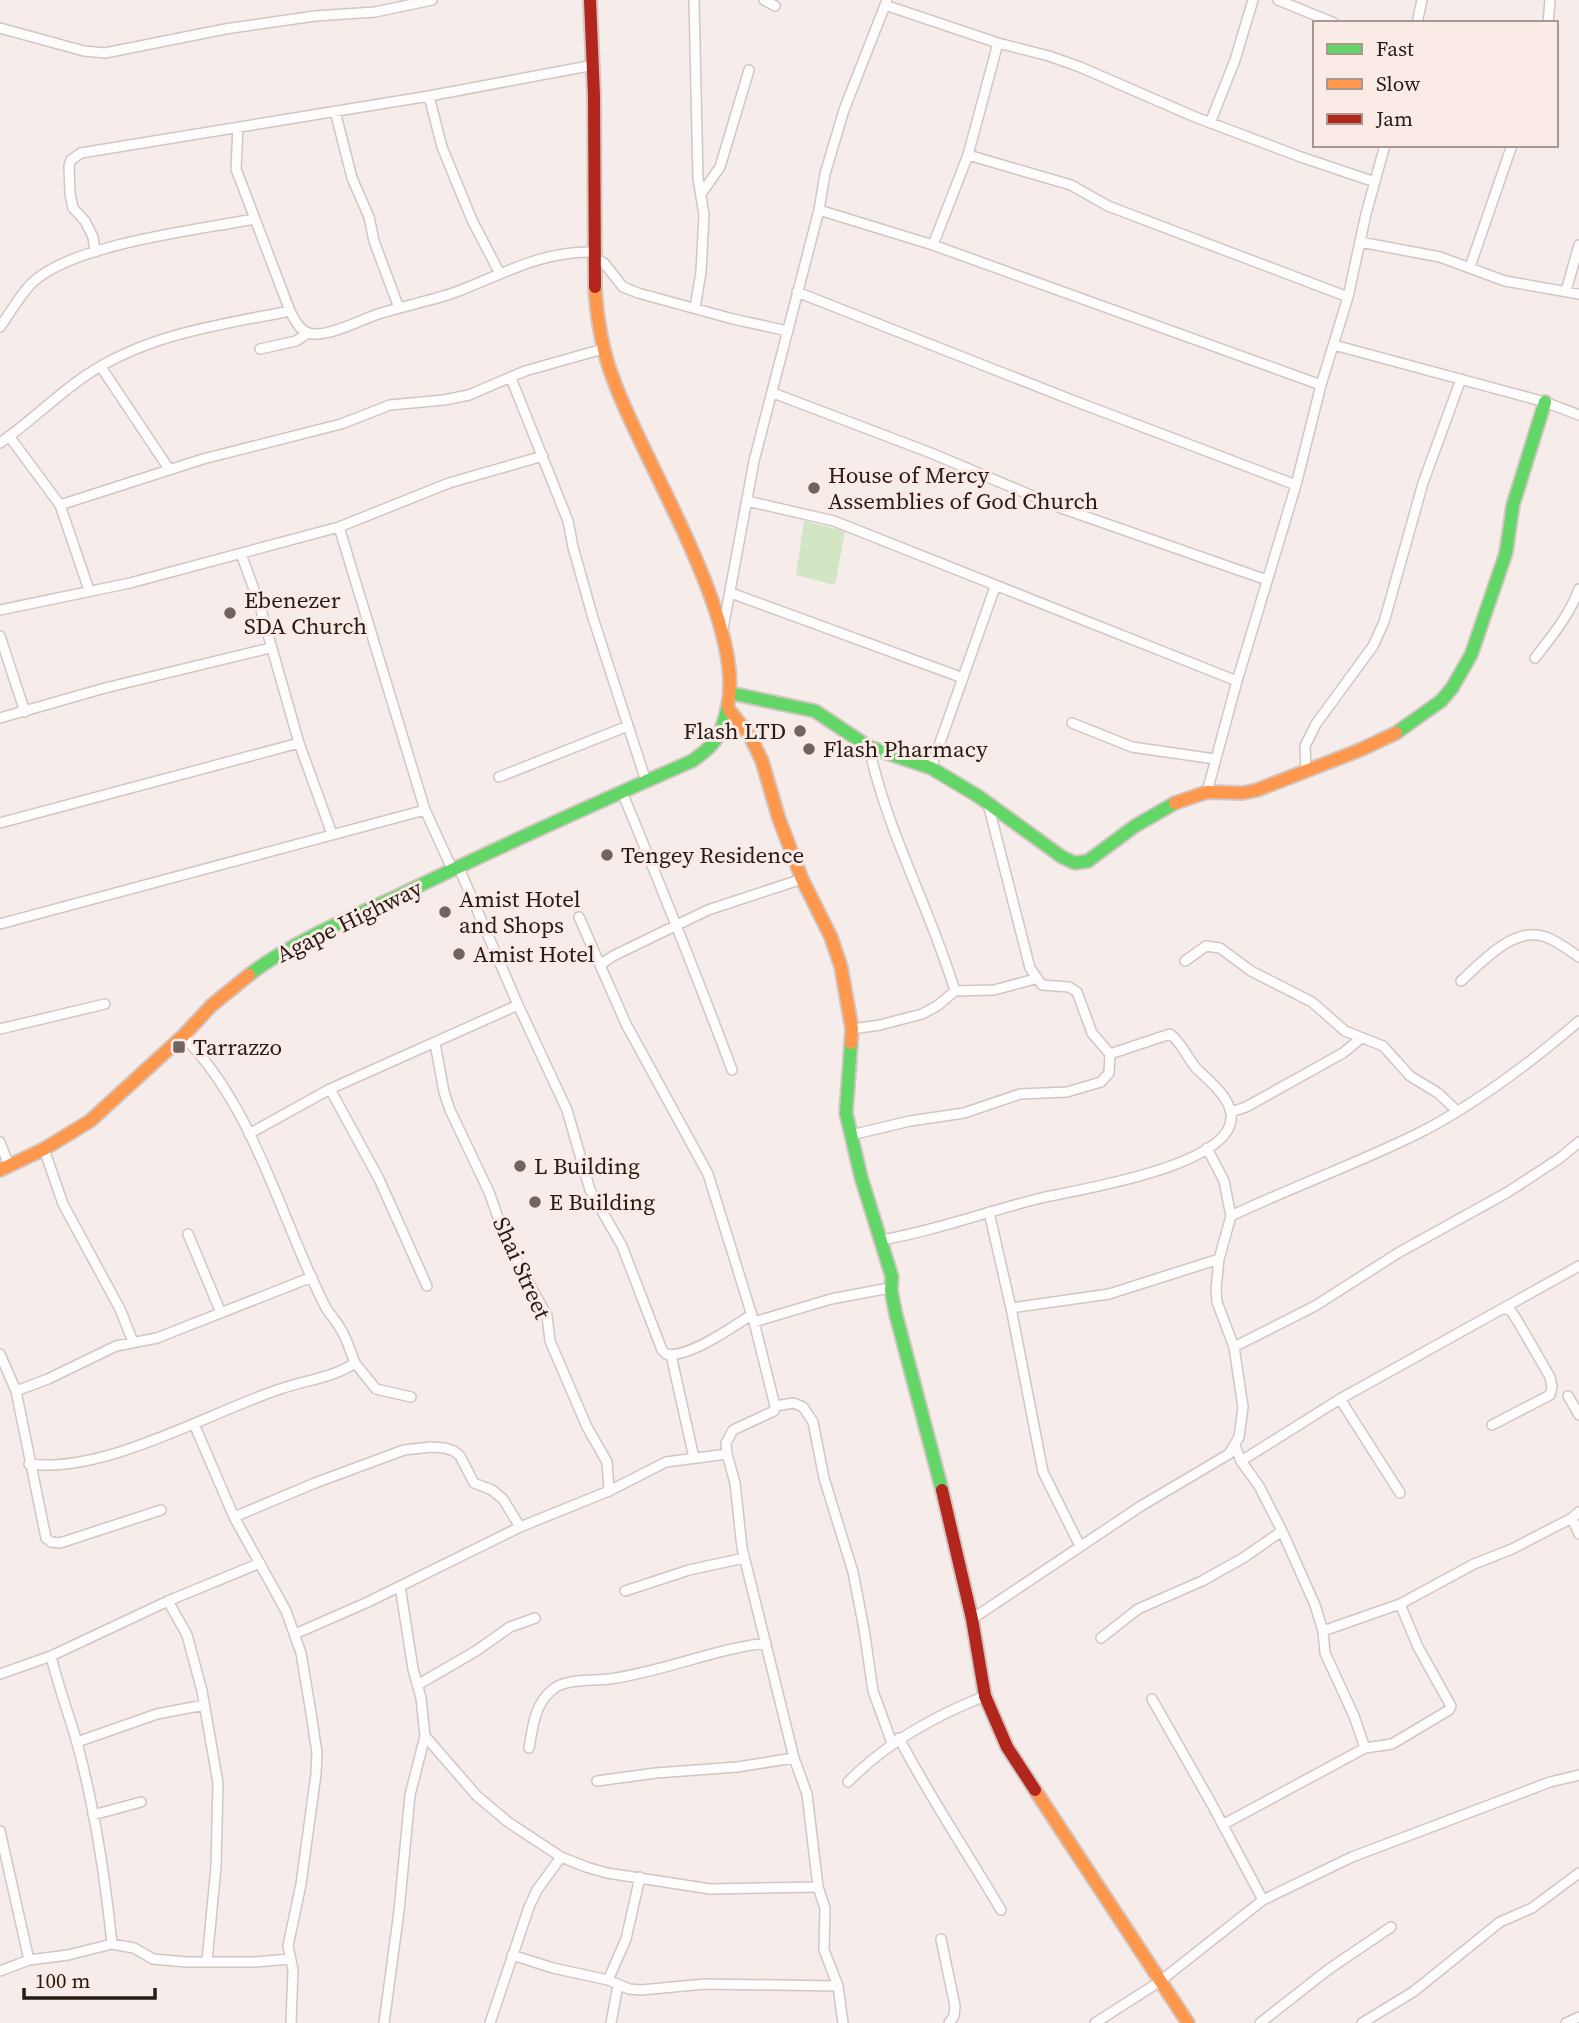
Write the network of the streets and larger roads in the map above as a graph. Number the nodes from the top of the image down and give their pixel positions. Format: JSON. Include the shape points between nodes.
{"nodes":[{"id":1,"x":432,"y":0,"type":"edge"},
{"id":2,"x":590,"y":0,"type":"edge"},
{"id":3,"x":694,"y":0,"type":"edge"},
{"id":4,"x":764,"y":0,"type":"edge"},
{"id":5,"x":1253,"y":0,"type":"edge"},
{"id":6,"x":1278,"y":0,"type":"edge"},
{"id":7,"x":1422,"y":0,"type":"edge"},
{"id":8,"x":1549,"y":0,"type":"edge"},
{"id":9,"x":886,"y":3,"type":"edge"},
{"id":10,"x":1298,"y":3,"type":"edge"},
{"id":11,"x":775,"y":6,"type":"dead end"},
{"id":12,"x":1330,"y":21,"type":"edge"},
{"id":13,"x":1417,"y":21,"type":"edge"},
{"id":14,"x":1548,"y":21,"type":"edge"},
{"id":15,"x":0,"y":28,"type":"edge"},
{"id":16,"x":998,"y":43,"type":"junction"},
{"id":17,"x":594,"y":65,"type":"junction"},
{"id":18,"x":749,"y":70,"type":"dead end"},
{"id":19,"x":429,"y":96,"type":"junction"},
{"id":20,"x":335,"y":111,"type":"junction"},
{"id":21,"x":1210,"y":122,"type":"junction"},
{"id":22,"x":238,"y":127,"type":"junction"},
{"id":23,"x":1384,"y":147,"type":"edge"},
{"id":24,"x":1512,"y":147,"type":"edge"},
{"id":25,"x":968,"y":155,"type":"junction"},
{"id":26,"x":1375,"y":182,"type":"junction"},
{"id":27,"x":701,"y":194,"type":"junction"},
{"id":28,"x":819,"y":210,"type":"junction"},
{"id":29,"x":254,"y":219,"type":"junction"},
{"id":30,"x":1360,"y":242,"type":"junction"},
{"id":31,"x":933,"y":245,"type":"junction"},
{"id":32,"x":1579,"y":246,"type":"edge"},
{"id":33,"x":94,"y":252,"type":"junction"},
{"id":34,"x":594,"y":256,"type":"junction"},
{"id":35,"x":1470,"y":267,"type":"junction"},
{"id":36,"x":499,"y":272,"type":"junction"},
{"id":37,"x":1566,"y":291,"type":"junction"},
{"id":38,"x":797,"y":292,"type":"junction"},
{"id":39,"x":1579,"y":294,"type":"edge"},
{"id":40,"x":1348,"y":297,"type":"junction"},
{"id":41,"x":400,"y":308,"type":"junction"},
{"id":42,"x":695,"y":308,"type":"junction"},
{"id":43,"x":290,"y":311,"type":"junction"},
{"id":44,"x":0,"y":327,"type":"edge"},
{"id":45,"x":788,"y":331,"type":"junction"},
{"id":46,"x":308,"y":333,"type":"junction"},
{"id":47,"x":1334,"y":345,"type":"junction"},
{"id":48,"x":260,"y":349,"type":"dead end"},
{"id":49,"x":603,"y":349,"type":"junction"},
{"id":50,"x":100,"y":367,"type":"junction"},
{"id":51,"x":511,"y":378,"type":"junction"},
{"id":52,"x":1461,"y":379,"type":"junction"},
{"id":53,"x":1321,"y":385,"type":"junction"},
{"id":54,"x":773,"y":393,"type":"junction"},
{"id":55,"x":1545,"y":402,"type":"junction"},
{"id":56,"x":1579,"y":415,"type":"edge"},
{"id":57,"x":9,"y":436,"type":"junction"},
{"id":58,"x":0,"y":443,"type":"edge"},
{"id":59,"x":543,"y":456,"type":"junction"},
{"id":60,"x":169,"y":469,"type":"junction"},
{"id":61,"x":1296,"y":485,"type":"junction"},
{"id":62,"x":747,"y":501,"type":"junction"},
{"id":63,"x":60,"y":505,"type":"junction"},
{"id":64,"x":339,"y":527,"type":"junction"},
{"id":65,"x":241,"y":554,"type":"junction"},
{"id":66,"x":1267,"y":580,"type":"junction"},
{"id":67,"x":995,"y":587,"type":"junction"},
{"id":68,"x":1579,"y":589,"type":"edge"},
{"id":69,"x":89,"y":590,"type":"junction"},
{"id":70,"x":731,"y":593,"type":"junction"},
{"id":71,"x":0,"y":610,"type":"edge"},
{"id":72,"x":0,"y":636,"type":"edge"},
{"id":73,"x":722,"y":638,"type":"junction"},
{"id":74,"x":270,"y":648,"type":"junction"},
{"id":75,"x":1535,"y":658,"type":"dead end"},
{"id":76,"x":963,"y":678,"type":"junction"},
{"id":77,"x":1237,"y":681,"type":"junction"},
{"id":78,"x":730,"y":693,"type":"junction"},
{"id":79,"x":729,"y":710,"type":"junction"},
{"id":80,"x":24,"y":712,"type":"junction"},
{"id":81,"x":0,"y":718,"type":"edge"},
{"id":82,"x":1072,"y":723,"type":"dead end"},
{"id":83,"x":628,"y":726,"type":"junction"},
{"id":84,"x":299,"y":743,"type":"junction"},
{"id":85,"x":869,"y":747,"type":"junction"},
{"id":86,"x":1215,"y":760,"type":"junction"},
{"id":87,"x":931,"y":768,"type":"junction"},
{"id":88,"x":1306,"y":771,"type":"junction"},
{"id":89,"x":499,"y":777,"type":"dead end"},
{"id":90,"x":646,"y":781,"type":"junction"},
{"id":91,"x":622,"y":792,"type":"junction"},
{"id":92,"x":1207,"y":792,"type":"junction"},
{"id":93,"x":988,"y":804,"type":"junction"},
{"id":94,"x":425,"y":810,"type":"junction"},
{"id":95,"x":0,"y":823,"type":"edge"},
{"id":96,"x":331,"y":834,"type":"junction"},
{"id":97,"x":456,"y":869,"type":"junction"},
{"id":98,"x":802,"y":879,"type":"junction"},
{"id":99,"x":579,"y":917,"type":"dead end"},
{"id":100,"x":0,"y":924,"type":"edge"},
{"id":101,"x":677,"y":926,"type":"junction"},
{"id":102,"x":1579,"y":957,"type":"edge"},
{"id":103,"x":1185,"y":961,"type":"dead end"},
{"id":104,"x":600,"y":965,"type":"junction"},
{"id":105,"x":1035,"y":979,"type":"junction"},
{"id":106,"x":1461,"y":981,"type":"dead end"},
{"id":107,"x":955,"y":991,"type":"junction"},
{"id":108,"x":105,"y":1004,"type":"dead end"},
{"id":109,"x":518,"y":1006,"type":"junction"},
{"id":110,"x":1579,"y":1021,"type":"edge"},
{"id":111,"x":0,"y":1029,"type":"edge"},
{"id":112,"x":852,"y":1029,"type":"junction"},
{"id":113,"x":183,"y":1036,"type":"junction"},
{"id":114,"x":1360,"y":1039,"type":"junction"},
{"id":115,"x":435,"y":1043,"type":"junction"},
{"id":116,"x":1110,"y":1054,"type":"junction"},
{"id":117,"x":732,"y":1070,"type":"dead end"},
{"id":118,"x":330,"y":1089,"type":"junction"},
{"id":119,"x":1457,"y":1111,"type":"junction"},
{"id":120,"x":1231,"y":1112,"type":"junction"},
{"id":121,"x":249,"y":1135,"type":"junction"},
{"id":122,"x":850,"y":1135,"type":"junction"},
{"id":123,"x":0,"y":1142,"type":"edge"},
{"id":124,"x":1579,"y":1142,"type":"edge"},
{"id":125,"x":44,"y":1149,"type":"junction"},
{"id":126,"x":1207,"y":1149,"type":"junction"},
{"id":127,"x":4,"y":1168,"type":"edge"},
{"id":128,"x":989,"y":1212,"type":"junction"},
{"id":129,"x":1231,"y":1216,"type":"junction"},
{"id":130,"x":188,"y":1234,"type":"dead end"},
{"id":131,"x":881,"y":1240,"type":"junction"},
{"id":132,"x":1219,"y":1259,"type":"junction"},
{"id":133,"x":1579,"y":1266,"type":"edge"},
{"id":134,"x":312,"y":1277,"type":"junction"},
{"id":135,"x":427,"y":1286,"type":"dead end"},
{"id":136,"x":891,"y":1290,"type":"junction"},
{"id":137,"x":1011,"y":1308,"type":"junction"},
{"id":138,"x":1504,"y":1308,"type":"junction"},
{"id":139,"x":221,"y":1313,"type":"junction"},
{"id":140,"x":753,"y":1319,"type":"junction"},
{"id":141,"x":133,"y":1342,"type":"junction"},
{"id":142,"x":1234,"y":1347,"type":"junction"},
{"id":143,"x":0,"y":1354,"type":"edge"},
{"id":144,"x":671,"y":1355,"type":"junction"},
{"id":145,"x":355,"y":1363,"type":"junction"},
{"id":146,"x":16,"y":1391,"type":"junction"},
{"id":147,"x":1568,"y":1396,"type":"dead end"},
{"id":148,"x":411,"y":1397,"type":"dead end"},
{"id":149,"x":1340,"y":1399,"type":"junction"},
{"id":150,"x":775,"y":1406,"type":"junction"},
{"id":151,"x":1579,"y":1415,"type":"edge"},
{"id":152,"x":194,"y":1424,"type":"junction"},
{"id":153,"x":1492,"y":1425,"type":"dead end"},
{"id":154,"x":1236,"y":1446,"type":"junction"},
{"id":155,"x":727,"y":1454,"type":"junction"},
{"id":156,"x":694,"y":1458,"type":"junction"},
{"id":157,"x":1241,"y":1461,"type":"junction"},
{"id":158,"x":29,"y":1464,"type":"junction"},
{"id":159,"x":609,"y":1491,"type":"junction"},
{"id":160,"x":1400,"y":1493,"type":"dead end"},
{"id":161,"x":161,"y":1510,"type":"dead end"},
{"id":162,"x":1576,"y":1515,"type":"edge"},
{"id":163,"x":234,"y":1517,"type":"junction"},
{"id":164,"x":520,"y":1527,"type":"junction"},
{"id":165,"x":1282,"y":1531,"type":"junction"},
{"id":166,"x":1579,"y":1534,"type":"edge"},
{"id":167,"x":1080,"y":1546,"type":"junction"},
{"id":168,"x":744,"y":1558,"type":"junction"},
{"id":169,"x":260,"y":1563,"type":"junction"},
{"id":170,"x":400,"y":1586,"type":"junction"},
{"id":171,"x":625,"y":1591,"type":"dead end"},
{"id":172,"x":168,"y":1601,"type":"junction"},
{"id":173,"x":1400,"y":1604,"type":"junction"},
{"id":174,"x":535,"y":1618,"type":"dead end"},
{"id":175,"x":972,"y":1619,"type":"junction"},
{"id":176,"x":1323,"y":1631,"type":"junction"},
{"id":177,"x":295,"y":1634,"type":"junction"},
{"id":178,"x":1101,"y":1638,"type":"dead end"},
{"id":179,"x":766,"y":1643,"type":"junction"},
{"id":180,"x":51,"y":1656,"type":"junction"},
{"id":181,"x":0,"y":1674,"type":"edge"},
{"id":182,"x":419,"y":1684,"type":"junction"},
{"id":183,"x":985,"y":1696,"type":"junction"},
{"id":184,"x":1152,"y":1699,"type":"dead end"},
{"id":185,"x":204,"y":1704,"type":"junction"},
{"id":186,"x":425,"y":1736,"type":"junction"},
{"id":187,"x":896,"y":1741,"type":"junction"},
{"id":188,"x":76,"y":1742,"type":"junction"},
{"id":189,"x":529,"y":1748,"type":"dead end"},
{"id":190,"x":1365,"y":1748,"type":"junction"},
{"id":191,"x":794,"y":1758,"type":"junction"},
{"id":192,"x":1579,"y":1775,"type":"edge"},
{"id":193,"x":597,"y":1781,"type":"dead end"},
{"id":194,"x":848,"y":1782,"type":"dead end"},
{"id":195,"x":141,"y":1802,"type":"dead end"},
{"id":196,"x":93,"y":1815,"type":"junction"},
{"id":197,"x":1224,"y":1824,"type":"junction"},
{"id":198,"x":0,"y":1831,"type":"edge"},
{"id":199,"x":561,"y":1857,"type":"junction"},
{"id":200,"x":1579,"y":1874,"type":"edge"},
{"id":201,"x":640,"y":1877,"type":"junction"},
{"id":202,"x":818,"y":1887,"type":"junction"},
{"id":203,"x":1263,"y":1900,"type":"junction"},
{"id":204,"x":1000,"y":1910,"type":"dead end"},
{"id":205,"x":1391,"y":1927,"type":"dead end"},
{"id":206,"x":941,"y":1939,"type":"dead end"},
{"id":207,"x":112,"y":1944,"type":"junction"},
{"id":208,"x":512,"y":1955,"type":"junction"},
{"id":209,"x":290,"y":1959,"type":"junction"},
{"id":210,"x":29,"y":1960,"type":"junction"},
{"id":211,"x":207,"y":1961,"type":"junction"},
{"id":212,"x":0,"y":1971,"type":"edge"},
{"id":213,"x":608,"y":1980,"type":"junction"},
{"id":214,"x":1159,"y":1982,"type":"junction"},
{"id":215,"x":618,"y":1985,"type":"junction"},
{"id":216,"x":838,"y":1986,"type":"junction"},
{"id":217,"x":1579,"y":2017,"type":"edge"},
{"id":218,"x":291,"y":2023,"type":"edge"},
{"id":219,"x":384,"y":2023,"type":"edge"},
{"id":220,"x":490,"y":2023,"type":"edge"},
{"id":221,"x":611,"y":2023,"type":"edge"},
{"id":222,"x":843,"y":2023,"type":"edge"},
{"id":223,"x":948,"y":2023,"type":"edge"},
{"id":224,"x":1095,"y":2023,"type":"edge"},
{"id":225,"x":1188,"y":2023,"type":"edge"},
{"id":226,"x":1260,"y":2023,"type":"edge"},
{"id":227,"x":1362,"y":2023,"type":"edge"},
{"id":228,"x":1566,"y":2023,"type":"edge"}],
"edges":[{"from":1,"to":15,"type":"street","via":[[375,12],[225,29],[105,53]]},
{"from":2,"to":17,"type":"street","name":"Agape Highway"},
{"from":3,"to":27,"type":"street"},
{"from":4,"to":11,"type":"street"},
{"from":5,"to":21,"type":"street"},
{"from":6,"to":10,"type":"street"},
{"from":7,"to":13,"type":"street"},
{"from":8,"to":14,"type":"street"},
{"from":9,"to":16,"type":"street"},
{"from":9,"to":28,"type":"street","via":[[844,110]]},
{"from":10,"to":12,"type":"street"},
{"from":16,"to":21,"type":"street","via":[[1080,67]]},
{"from":16,"to":25,"type":"street"},
{"from":17,"to":19,"type":"street"},
{"from":17,"to":34,"type":"street","name":"Agape Highway"},
{"from":18,"to":27,"type":"street","via":[[720,167]]},
{"from":19,"to":20,"type":"street"},
{"from":19,"to":36,"type":"street","via":[[442,147]]},
{"from":20,"to":22,"type":"street"},
{"from":20,"to":41,"type":"street","via":[[352,178]]},
{"from":21,"to":26,"type":"street"},
{"from":22,"to":29,"type":"street","via":[[236,169]]},
{"from":22,"to":33,"type":"street","via":[[73,158],[69,166],[73,208],[89,227]]},
{"from":23,"to":26,"type":"street"},
{"from":24,"to":35,"type":"street"},
{"from":25,"to":31,"type":"street"},
{"from":25,"to":40,"type":"street","via":[[1071,185],[1108,206]]},
{"from":26,"to":30,"type":"street"},
{"from":27,"to":42,"type":"street","via":[[704,245]]},
{"from":28,"to":31,"type":"street"},
{"from":28,"to":38,"type":"street"},
{"from":29,"to":33,"type":"street"},
{"from":29,"to":43,"type":"street"},
{"from":30,"to":35,"type":"street"},
{"from":30,"to":40,"type":"street"},
{"from":31,"to":53,"type":"street"},
{"from":32,"to":37,"type":"street"},
{"from":33,"to":44,"type":"street","via":[[40,277]]},
{"from":34,"to":36,"type":"street","via":[[576,251]]},
{"from":34,"to":42,"type":"street","via":[[623,287]]},
{"from":34,"to":49,"type":"street","name":"Agape Highway"},
{"from":35,"to":37,"type":"street","via":[[1505,281]]},
{"from":36,"to":41,"type":"street","via":[[459,291]]},
{"from":37,"to":39,"type":"street"},
{"from":38,"to":45,"type":"street"},
{"from":38,"to":61,"type":"street"},
{"from":40,"to":47,"type":"street"},
{"from":41,"to":46,"type":"street","via":[[322,334]]},
{"from":42,"to":45,"type":"street"},
{"from":43,"to":46,"type":"street"},
{"from":43,"to":50,"type":"street","via":[[163,338]]},
{"from":45,"to":54,"type":"street"},
{"from":46,"to":48,"type":"street","via":[[296,341]]},
{"from":47,"to":52,"type":"street"},
{"from":47,"to":53,"type":"street"},
{"from":49,"to":51,"type":"street"},
{"from":49,"to":73,"type":"street","name":"Agape Highway","via":[[700,573]]},
{"from":50,"to":57,"type":"street"},
{"from":50,"to":60,"type":"street"},
{"from":51,"to":59,"type":"street"},
{"from":51,"to":60,"type":"street","via":[[469,395],[390,405],[341,424]]},
{"from":52,"to":55,"type":"street"},
{"from":52,"to":88,"type":"street","via":[[1423,483],[1384,622],[1373,646],[1316,724],[1305,746]]},
{"from":53,"to":61,"type":"street"},
{"from":54,"to":62,"type":"street"},
{"from":54,"to":66,"type":"street","via":[[1061,508]]},
{"from":55,"to":56,"type":"street"},
{"from":55,"to":88,"type":"street","via":[[1513,505],[1506,553],[1471,655],[1457,680],[1441,701],[1394,734]]},
{"from":57,"to":58,"type":"street"},
{"from":57,"to":63,"type":"street"},
{"from":59,"to":64,"type":"street","via":[[449,482]]},
{"from":59,"to":83,"type":"street","via":[[568,521]]},
{"from":60,"to":63,"type":"street"},
{"from":61,"to":66,"type":"street"},
{"from":62,"to":67,"type":"street","via":[[834,522]]},
{"from":62,"to":70,"type":"street"},
{"from":63,"to":69,"type":"street"},
{"from":64,"to":65,"type":"street"},
{"from":64,"to":94,"type":"street"},
{"from":65,"to":69,"type":"street"},
{"from":65,"to":74,"type":"street"},
{"from":66,"to":77,"type":"street"},
{"from":67,"to":76,"type":"street"},
{"from":67,"to":77,"type":"street"},
{"from":68,"to":75,"type":"street","via":[[1559,627]]},
{"from":69,"to":71,"type":"street"},
{"from":70,"to":73,"type":"street"},
{"from":70,"to":76,"type":"street"},
{"from":72,"to":80,"type":"street"},
{"from":73,"to":78,"type":"street","name":"Agape Highway"},
{"from":74,"to":80,"type":"street"},
{"from":74,"to":84,"type":"street"},
{"from":76,"to":87,"type":"street"},
{"from":77,"to":86,"type":"street"},
{"from":78,"to":79,"type":"street","name":"Agape Highway"},
{"from":78,"to":85,"type":"street","via":[[815,711]]},
{"from":79,"to":90,"type":"street","name":"Agape Highway","via":[[720,735],[705,752]]},
{"from":79,"to":98,"type":"street","via":[[750,736],[762,761]]},
{"from":80,"to":81,"type":"street"},
{"from":82,"to":86,"type":"street","via":[[1132,747]]},
{"from":83,"to":89,"type":"street"},
{"from":83,"to":90,"type":"street"},
{"from":84,"to":95,"type":"street"},
{"from":84,"to":96,"type":"street"},
{"from":85,"to":87,"type":"street"},
{"from":85,"to":107,"type":"street","via":[[892,829]]},
{"from":86,"to":92,"type":"street"},
{"from":87,"to":93,"type":"street"},
{"from":88,"to":92,"type":"street","via":[[1243,793]]},
{"from":90,"to":91,"type":"street","name":"Agape Highway"},
{"from":91,"to":97,"type":"street","name":"Agape Highway"},
{"from":91,"to":101,"type":"street"},
{"from":92,"to":93,"type":"street","via":[[1154,813],[1081,863],[1062,857]]},
{"from":93,"to":105,"type":"street"},
{"from":94,"to":96,"type":"street"},
{"from":94,"to":97,"type":"street"},
{"from":96,"to":100,"type":"street"},
{"from":97,"to":109,"type":"street","via":[[483,912]]},
{"from":97,"to":113,"type":"street","name":"Agape Highway","via":[[261,966],[212,1005]]},
{"from":98,"to":101,"type":"street","via":[[708,910]]},
{"from":98,"to":112,"type":"street","via":[[831,937]]},
{"from":99,"to":104,"type":"street"},
{"from":101,"to":104,"type":"street"},
{"from":101,"to":117,"type":"street"},
{"from":102,"to":106,"type":"street","via":[[1546,937],[1525,936],[1504,945]]},
{"from":103,"to":114,"type":"street","via":[[1206,946],[1220,948],[1251,971],[1311,1002]]},
{"from":104,"to":140,"type":"street","via":[[621,1015],[708,1174]]},
{"from":105,"to":107,"type":"street","via":[[994,990]]},
{"from":105,"to":116,"type":"street","via":[[1042,985],[1077,992],[1092,1033]]},
{"from":107,"to":112,"type":"street","via":[[922,1014]]},
{"from":108,"to":111,"type":"street"},
{"from":109,"to":115,"type":"street"},
{"from":109,"to":144,"type":"street","via":[[567,1110],[590,1190],[622,1246],[662,1350]]},
{"from":110,"to":119,"type":"street"},
{"from":112,"to":122,"type":"street","via":[[846,1113]]},
{"from":113,"to":121,"type":"street","via":[[222,1083]]},
{"from":113,"to":125,"type":"street","name":"Agape Highway","via":[[90,1121]]},
{"from":114,"to":119,"type":"street","via":[[1383,1046],[1410,1076]]},
{"from":114,"to":120,"type":"street","via":[[1294,1081]]},
{"from":115,"to":118,"type":"street"},
{"from":115,"to":159,"type":"street","name":"Shai Street","via":[[450,1110],[489,1192],[507,1243],[547,1315],[550,1341],[607,1462]]},
{"from":116,"to":120,"type":"street","via":[[1170,1034]]},
{"from":116,"to":122,"type":"street","via":[[1109,1073],[1090,1086],[1020,1094],[964,1113]]},
{"from":118,"to":121,"type":"street"},
{"from":118,"to":135,"type":"street","via":[[379,1179]]},
{"from":119,"to":129,"type":"street","via":[[1356,1163]]},
{"from":120,"to":126,"type":"street","via":[[1225,1132]]},
{"from":121,"to":134,"type":"street"},
{"from":122,"to":131,"type":"street"},
{"from":123,"to":127,"type":"street"},
{"from":124,"to":142,"type":"street","via":[[1508,1192],[1315,1306]]},
{"from":125,"to":127,"type":"street","name":"Agape Highway"},
{"from":125,"to":141,"type":"street","via":[[63,1204]]},
{"from":126,"to":128,"type":"street","via":[[1147,1175]]},
{"from":126,"to":129,"type":"street","via":[[1224,1181]]},
{"from":128,"to":131,"type":"street"},
{"from":128,"to":137,"type":"street"},
{"from":129,"to":132,"type":"street"},
{"from":130,"to":139,"type":"street"},
{"from":131,"to":136,"type":"street"},
{"from":132,"to":137,"type":"street","via":[[1094,1297]]},
{"from":132,"to":142,"type":"street","via":[[1217,1302]]},
{"from":133,"to":138,"type":"street"},
{"from":134,"to":139,"type":"street"},
{"from":134,"to":145,"type":"street"},
{"from":136,"to":140,"type":"street","via":[[831,1299]]},
{"from":136,"to":175,"type":"street"},
{"from":137,"to":167,"type":"street","via":[[1043,1472]]},
{"from":138,"to":149,"type":"street"},
{"from":138,"to":153,"type":"street","via":[[1517,1320],[1552,1387],[1550,1395]]},
{"from":139,"to":141,"type":"street","via":[[157,1338]]},
{"from":140,"to":144,"type":"street"},
{"from":140,"to":150,"type":"street"},
{"from":141,"to":146,"type":"street"},
{"from":142,"to":154,"type":"street","via":[[1244,1406]]},
{"from":143,"to":146,"type":"street"},
{"from":144,"to":156,"type":"street"},
{"from":145,"to":148,"type":"street","via":[[376,1389]]},
{"from":145,"to":152,"type":"street"},
{"from":146,"to":158,"type":"street"},
{"from":147,"to":151,"type":"street"},
{"from":149,"to":157,"type":"street"},
{"from":149,"to":160,"type":"street"},
{"from":150,"to":155,"type":"street","via":[[772,1413],[733,1430],[726,1443]]},
{"from":150,"to":187,"type":"street","via":[[794,1403],[803,1407],[813,1422],[824,1478],[853,1572],[873,1691]]},
{"from":152,"to":158,"type":"street","via":[[77,1462]]},
{"from":152,"to":163,"type":"street"},
{"from":154,"to":157,"type":"street"},
{"from":154,"to":167,"type":"street"},
{"from":155,"to":156,"type":"street"},
{"from":155,"to":168,"type":"street"},
{"from":156,"to":159,"type":"street","via":[[666,1462]]},
{"from":157,"to":165,"type":"street"},
{"from":158,"to":161,"type":"street","via":[[44,1531],[51,1542]]},
{"from":159,"to":164,"type":"street"},
{"from":162,"to":166,"type":"street"},
{"from":162,"to":173,"type":"street"},
{"from":163,"to":164,"type":"street","via":[[404,1450],[430,1447],[460,1456],[474,1483],[503,1499]]},
{"from":163,"to":169,"type":"street"},
{"from":164,"to":170,"type":"street"},
{"from":165,"to":176,"type":"street"},
{"from":165,"to":178,"type":"street","via":[[1202,1581],[1138,1609]]},
{"from":167,"to":175,"type":"street"},
{"from":168,"to":171,"type":"street"},
{"from":168,"to":179,"type":"street"},
{"from":169,"to":172,"type":"street"},
{"from":169,"to":177,"type":"street"},
{"from":170,"to":177,"type":"street"},
{"from":170,"to":182,"type":"street"},
{"from":172,"to":180,"type":"street"},
{"from":172,"to":185,"type":"street","via":[[187,1635]]},
{"from":173,"to":176,"type":"street"},
{"from":173,"to":190,"type":"street","via":[[1451,1706],[1392,1744]]},
{"from":174,"to":182,"type":"street","via":[[510,1627]]},
{"from":175,"to":183,"type":"street"},
{"from":176,"to":190,"type":"street","via":[[1325,1653]]},
{"from":177,"to":209,"type":"street","via":[[317,1753],[310,1829],[288,1946]]},
{"from":179,"to":189,"type":"street","via":[[640,1674],[558,1686],[537,1710]]},
{"from":179,"to":191,"type":"street"},
{"from":180,"to":181,"type":"street"},
{"from":180,"to":188,"type":"street"},
{"from":182,"to":186,"type":"street"},
{"from":183,"to":187,"type":"street"},
{"from":183,"to":214,"type":"street","via":[[1007,1747]]},
{"from":184,"to":197,"type":"street"},
{"from":185,"to":188,"type":"street","via":[[157,1714]]},
{"from":185,"to":211,"type":"street","via":[[218,1783]]},
{"from":186,"to":199,"type":"street","via":[[477,1796]]},
{"from":186,"to":219,"type":"street","via":[[410,1796]]},
{"from":187,"to":194,"type":"street"},
{"from":187,"to":204,"type":"street"},
{"from":188,"to":196,"type":"street"},
{"from":190,"to":197,"type":"street"},
{"from":191,"to":193,"type":"street"},
{"from":191,"to":202,"type":"street","via":[[807,1794]]},
{"from":192,"to":203,"type":"street","via":[[1352,1857]]},
{"from":195,"to":196,"type":"street"},
{"from":196,"to":207,"type":"street"},
{"from":197,"to":203,"type":"street"},
{"from":198,"to":210,"type":"street"},
{"from":199,"to":201,"type":"street"},
{"from":199,"to":208,"type":"street","via":[[537,1890]]},
{"from":200,"to":227,"type":"street","via":[[1532,1908],[1500,1922],[1413,1992]]},
{"from":201,"to":202,"type":"street","via":[[710,1889]]},
{"from":201,"to":213,"type":"street","via":[[626,1939]]},
{"from":202,"to":216,"type":"street","via":[[825,1908],[824,1950]]},
{"from":203,"to":214,"type":"street"},
{"from":205,"to":226,"type":"street"},
{"from":206,"to":223,"type":"street","via":[[955,2006]]},
{"from":207,"to":210,"type":"street"},
{"from":207,"to":211,"type":"street","via":[[134,1948],[153,1959]]},
{"from":208,"to":213,"type":"street"},
{"from":208,"to":220,"type":"street"},
{"from":209,"to":211,"type":"street"},
{"from":209,"to":218,"type":"street"},
{"from":210,"to":212,"type":"street"},
{"from":213,"to":215,"type":"street"},
{"from":214,"to":224,"type":"street"},
{"from":214,"to":225,"type":"street"},
{"from":215,"to":216,"type":"street","via":[[641,1990],[705,1984]]},
{"from":215,"to":221,"type":"street"},
{"from":216,"to":222,"type":"street"},
{"from":217,"to":228,"type":"street"}]}
